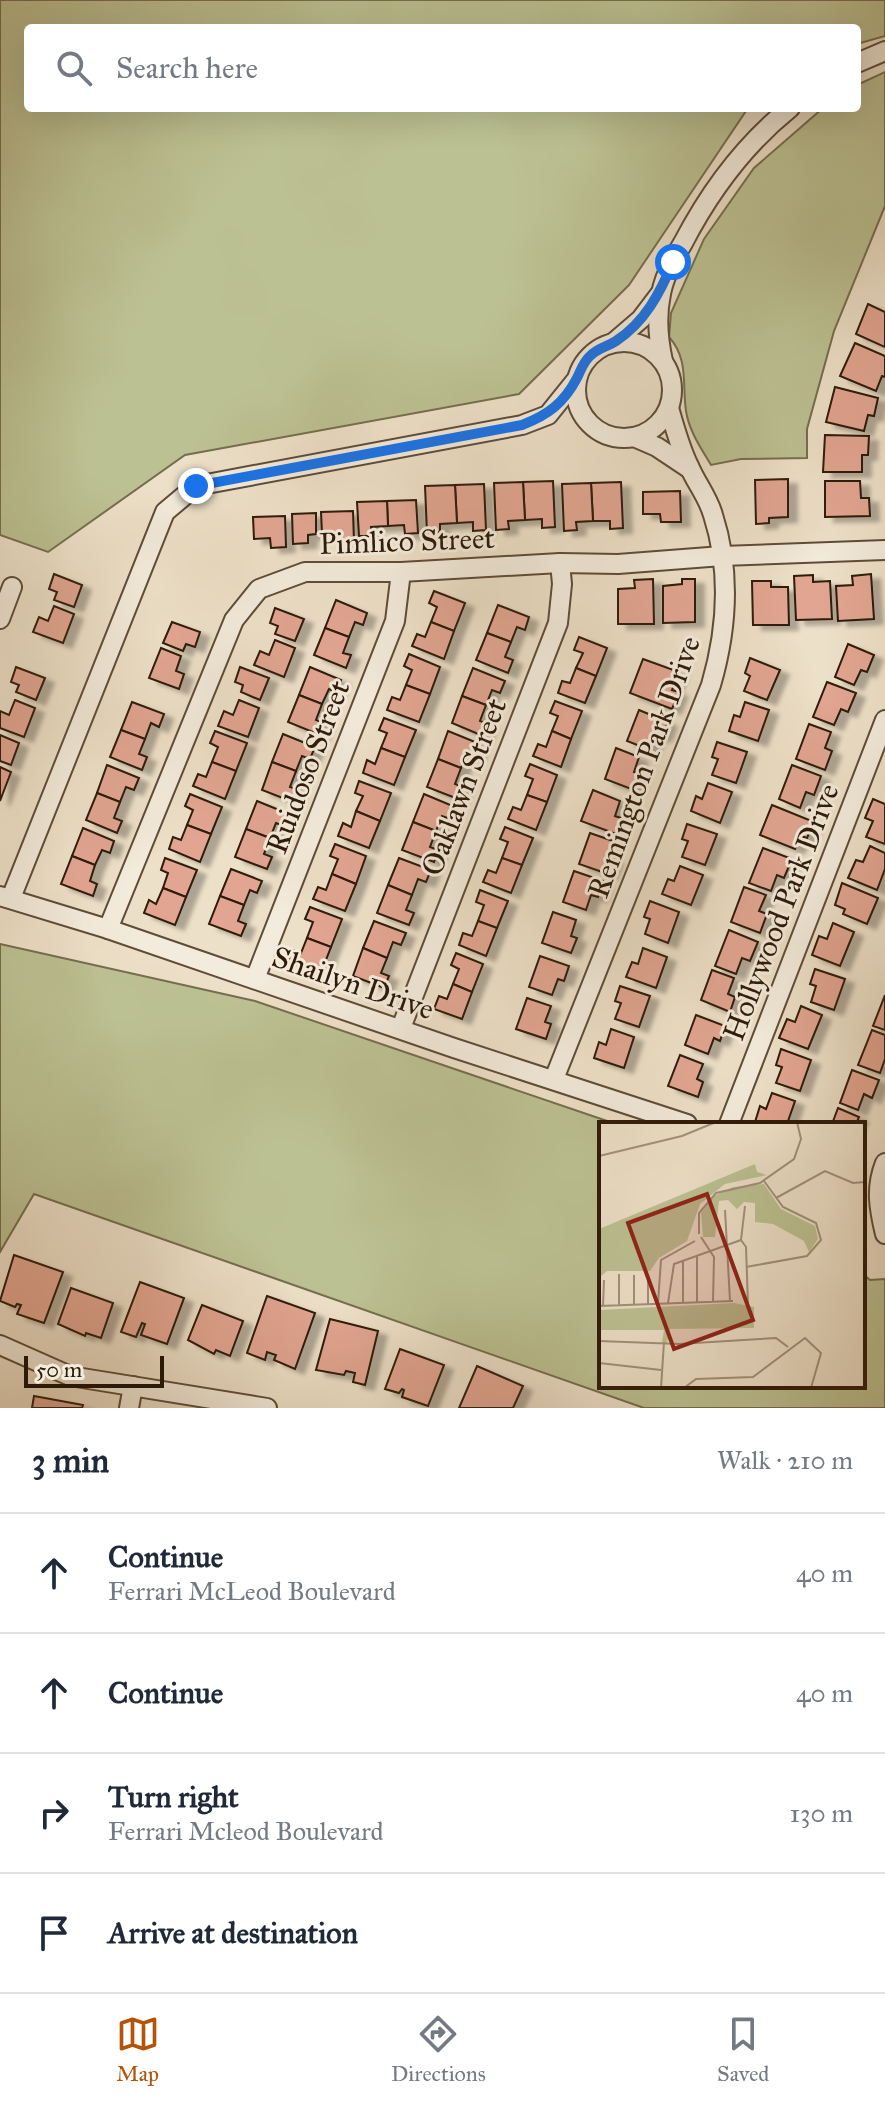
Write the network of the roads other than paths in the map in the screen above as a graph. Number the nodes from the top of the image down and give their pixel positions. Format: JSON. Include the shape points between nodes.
{"nodes":[{"id":1,"x":885,"y":51,"type":"edge"},
{"id":2,"x":861,"y":61,"type":"edge"},
{"id":3,"x":786,"y":112,"type":"edge"},
{"id":4,"x":661,"y":291,"type":"junction"},
{"id":5,"x":613,"y":343,"type":"junction"},
{"id":6,"x":664,"y":362,"type":"junction"},
{"id":7,"x":577,"y":379,"type":"junction"},
{"id":8,"x":669,"y":408,"type":"junction"},
{"id":9,"x":548,"y":415,"type":"junction"},
{"id":10,"x":590,"y":424,"type":"junction"},
{"id":11,"x":634,"y":437,"type":"junction"},
{"id":12,"x":690,"y":469,"type":"junction"},
{"id":13,"x":885,"y":550,"type":"edge"},
{"id":14,"x":722,"y":556,"type":"junction"},
{"id":15,"x":560,"y":563,"type":"junction"},
{"id":16,"x":401,"y":572,"type":"junction"},
{"id":17,"x":12,"y":587,"type":"dead end"},
{"id":18,"x":0,"y":619,"type":"edge"},
{"id":19,"x":885,"y":720,"type":"edge"},
{"id":20,"x":6,"y":897,"type":"edge"},
{"id":21,"x":108,"y":929,"type":"junction"},
{"id":22,"x":255,"y":979,"type":"junction"},
{"id":23,"x":401,"y":1028,"type":"junction"},
{"id":24,"x":554,"y":1079,"type":"junction"},
{"id":25,"x":681,"y":1122,"type":"edge"},
{"id":26,"x":730,"y":1122,"type":"edge"},
{"id":27,"x":885,"y":1163,"type":"edge"},
{"id":28,"x":885,"y":1234,"type":"edge"},
{"id":29,"x":0,"y":1345,"type":"edge"},
{"id":30,"x":133,"y":1386,"type":"junction"},
{"id":31,"x":129,"y":1408,"type":"edge"},
{"id":32,"x":267,"y":1408,"type":"edge"}],
"edges":[{"from":1,"to":2,"type":"street"},
{"from":3,"to":4,"type":"street","via":[[712,192]]},
{"from":4,"to":5,"type":"street","via":[[641,319]]},
{"from":4,"to":6,"type":"street","via":[[657,322]]},
{"from":5,"to":6,"type":"street","via":[[638,344]]},
{"from":5,"to":7,"type":"street","via":[[593,353]]},
{"from":6,"to":8,"type":"street","via":[[672,393]]},
{"from":7,"to":9,"type":"street"},
{"from":7,"to":10,"type":"street","via":[[580,411]]},
{"from":8,"to":11,"type":"street","via":[[655,427]]},
{"from":8,"to":12,"type":"street","name":"Remington Park Drive"},
{"from":9,"to":10,"type":"street"},
{"from":9,"to":20,"type":"street","via":[[522,425],[196,486],[165,512]]},
{"from":10,"to":11,"type":"street","via":[[618,438]]},
{"from":11,"to":12,"type":"street","name":"Remington Park Drive"},
{"from":12,"to":14,"type":"street","name":"Remington Park Drive","via":[[714,518]]},
{"from":13,"to":14,"type":"street","name":"Pimlico Street"},
{"from":14,"to":15,"type":"street","name":"Pimlico Street"},
{"from":14,"to":24,"type":"street","name":"Remington Park Drive","via":[[726,602],[722,647],[711,685]]},
{"from":15,"to":16,"type":"street","name":"Pimlico Street"},
{"from":15,"to":23,"type":"street","name":"Oaklawn Street","via":[[558,623]]},
{"from":16,"to":21,"type":"street","name":"Pimlico Street","via":[[305,572],[259,589],[234,620]]},
{"from":16,"to":22,"type":"street","name":"Ruidoso Street","via":[[395,621]]},
{"from":17,"to":18,"type":"street"},
{"from":19,"to":26,"type":"street","name":"Hollywood Park Drive"},
{"from":20,"to":21,"type":"street","name":"Shailyn Drive"},
{"from":21,"to":22,"type":"street","name":"Shailyn Drive"},
{"from":22,"to":23,"type":"street","name":"Shailyn Drive"},
{"from":23,"to":24,"type":"street","name":"Shailyn Drive"},
{"from":24,"to":25,"type":"street","name":"Shailyn Drive"},
{"from":27,"to":28,"type":"street","via":[[878,1203]]},
{"from":29,"to":30,"type":"street","via":[[70,1376]]},
{"from":30,"to":31,"type":"street"},
{"from":30,"to":32,"type":"street"}]}
